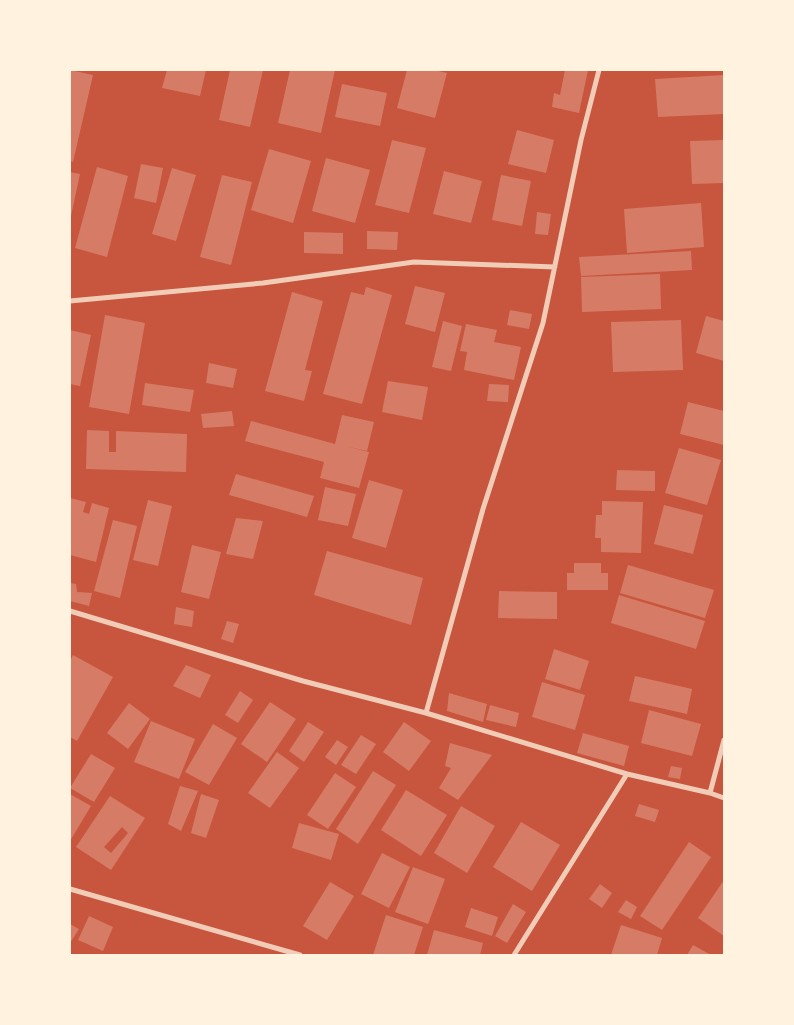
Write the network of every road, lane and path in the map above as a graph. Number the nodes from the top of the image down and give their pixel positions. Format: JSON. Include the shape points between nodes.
{"nodes":[{"id":1,"x":599,"y":70,"type":"edge"},
{"id":2,"x":555,"y":267,"type":"junction"},
{"id":3,"x":70,"y":301,"type":"edge"},
{"id":4,"x":70,"y":611,"type":"edge"},
{"id":5,"x":426,"y":713,"type":"junction"},
{"id":6,"x":724,"y":740,"type":"edge"},
{"id":7,"x":628,"y":774,"type":"junction"},
{"id":8,"x":710,"y":793,"type":"junction"},
{"id":9,"x":724,"y":798,"type":"edge"},
{"id":10,"x":70,"y":889,"type":"edge"},
{"id":11,"x":300,"y":955,"type":"edge"},
{"id":12,"x":514,"y":955,"type":"edge"}],
"edges":[{"from":1,"to":2,"type":"street"},
{"from":2,"to":3,"type":"street","via":[[414,262],[263,283]]},
{"from":2,"to":5,"type":"street","via":[[543,323],[483,509]]},
{"from":4,"to":5,"type":"street","via":[[303,681]]},
{"from":5,"to":7,"type":"street"},
{"from":6,"to":8,"type":"street"},
{"from":7,"to":8,"type":"street"},
{"from":7,"to":12,"type":"street"},
{"from":8,"to":9,"type":"street"},
{"from":10,"to":11,"type":"street"}]}
